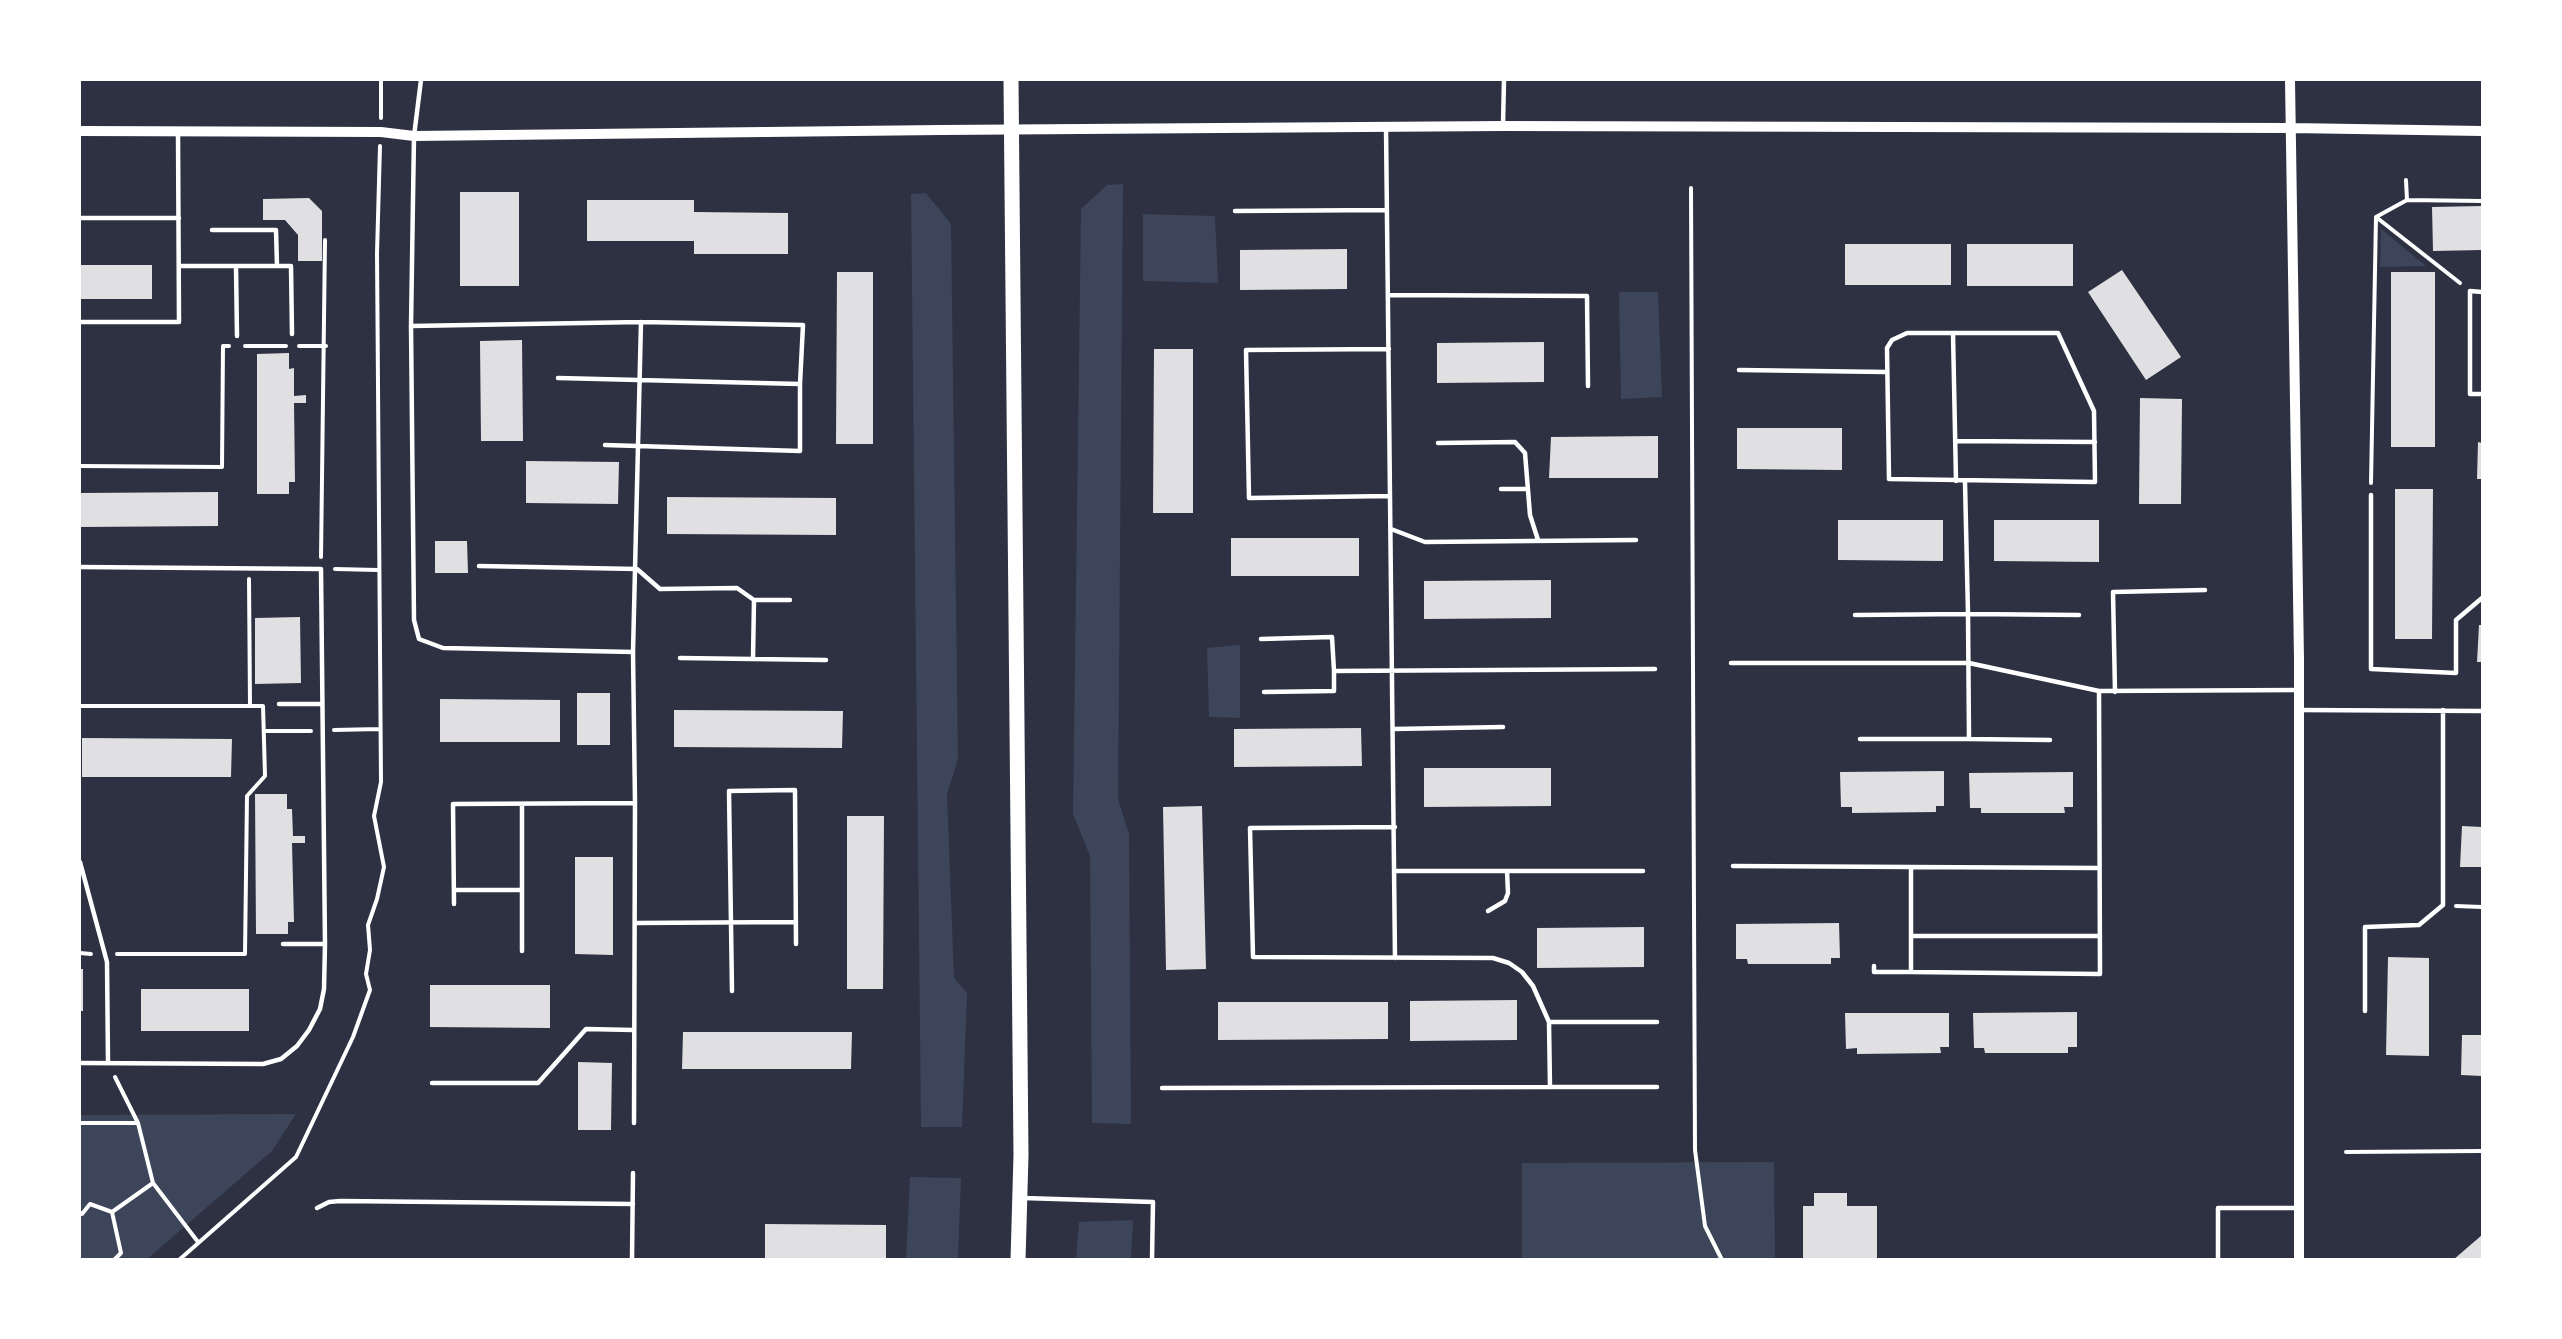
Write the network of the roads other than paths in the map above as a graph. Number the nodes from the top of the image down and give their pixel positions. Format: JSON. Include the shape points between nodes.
{"nodes":[{"id":1,"x":422,"y":80,"type":"edge"},
{"id":2,"x":1011,"y":80,"type":"edge"},
{"id":3,"x":1504,"y":80,"type":"edge"},
{"id":4,"x":2290,"y":80,"type":"edge"},
{"id":5,"x":1503,"y":126,"type":"junction"},
{"id":6,"x":1386,"y":127,"type":"junction"},
{"id":7,"x":2291,"y":128,"type":"junction"},
{"id":8,"x":1012,"y":130,"type":"junction"},
{"id":9,"x":80,"y":131,"type":"edge"},
{"id":10,"x":2482,"y":131,"type":"edge"},
{"id":11,"x":178,"y":132,"type":"junction"},
{"id":12,"x":414,"y":136,"type":"junction"},
{"id":13,"x":1387,"y":210,"type":"junction"},
{"id":14,"x":1235,"y":211,"type":"dead end"},
{"id":15,"x":80,"y":218,"type":"edge"},
{"id":16,"x":179,"y":218,"type":"junction"},
{"id":17,"x":212,"y":230,"type":"dead end"},
{"id":18,"x":179,"y":266,"type":"junction"},
{"id":19,"x":236,"y":266,"type":"junction"},
{"id":20,"x":277,"y":266,"type":"junction"},
{"id":21,"x":2482,"y":292,"type":"edge"},
{"id":22,"x":1388,"y":296,"type":"junction"},
{"id":23,"x":80,"y":322,"type":"edge"},
{"id":24,"x":641,"y":322,"type":"junction"},
{"id":25,"x":411,"y":326,"type":"junction"},
{"id":26,"x":1953,"y":333,"type":"junction"},
{"id":27,"x":292,"y":334,"type":"dead end"},
{"id":28,"x":237,"y":336,"type":"dead end"},
{"id":29,"x":1389,"y":349,"type":"junction"},
{"id":30,"x":1739,"y":370,"type":"dead end"},
{"id":31,"x":1886,"y":372,"type":"junction"},
{"id":32,"x":558,"y":378,"type":"dead end"},
{"id":33,"x":638,"y":381,"type":"junction"},
{"id":34,"x":801,"y":384,"type":"junction"},
{"id":35,"x":1588,"y":386,"type":"dead end"},
{"id":36,"x":2482,"y":394,"type":"edge"},
{"id":37,"x":1955,"y":441,"type":"junction"},
{"id":38,"x":2095,"y":442,"type":"junction"},
{"id":39,"x":1438,"y":443,"type":"dead end"},
{"id":40,"x":605,"y":446,"type":"dead end"},
{"id":41,"x":638,"y":446,"type":"junction"},
{"id":42,"x":1956,"y":481,"type":"junction"},
{"id":43,"x":1965,"y":482,"type":"junction"},
{"id":44,"x":1501,"y":489,"type":"dead end"},
{"id":45,"x":1526,"y":489,"type":"junction"},
{"id":46,"x":2371,"y":495,"type":"road end"},
{"id":47,"x":1390,"y":496,"type":"junction"},
{"id":48,"x":1391,"y":529,"type":"junction"},
{"id":49,"x":1538,"y":540,"type":"junction"},
{"id":50,"x":1636,"y":540,"type":"dead end"},
{"id":51,"x":479,"y":566,"type":"dead end"},
{"id":52,"x":80,"y":567,"type":"edge"},
{"id":53,"x":637,"y":569,"type":"junction"},
{"id":54,"x":2205,"y":590,"type":"dead end"},
{"id":55,"x":2482,"y":598,"type":"edge"},
{"id":56,"x":754,"y":600,"type":"junction"},
{"id":57,"x":790,"y":600,"type":"dead end"},
{"id":58,"x":1968,"y":614,"type":"junction"},
{"id":59,"x":1854,"y":615,"type":"dead end"},
{"id":60,"x":2079,"y":615,"type":"dead end"},
{"id":61,"x":1261,"y":639,"type":"dead end"},
{"id":62,"x":633,"y":652,"type":"junction"},
{"id":63,"x":680,"y":658,"type":"dead end"},
{"id":64,"x":753,"y":659,"type":"junction"},
{"id":65,"x":826,"y":660,"type":"dead end"},
{"id":66,"x":1731,"y":663,"type":"dead end"},
{"id":67,"x":1969,"y":663,"type":"junction"},
{"id":68,"x":1655,"y":669,"type":"dead end"},
{"id":69,"x":1334,"y":671,"type":"junction"},
{"id":70,"x":1393,"y":671,"type":"junction"},
{"id":71,"x":2299,"y":690,"type":"junction"},
{"id":72,"x":2099,"y":691,"type":"junction"},
{"id":73,"x":1264,"y":692,"type":"dead end"},
{"id":74,"x":2115,"y":692,"type":"junction"},
{"id":75,"x":279,"y":704,"type":"dead end"},
{"id":76,"x":321,"y":704,"type":"junction"},
{"id":77,"x":2299,"y":710,"type":"junction"},
{"id":78,"x":2444,"y":710,"type":"junction"},
{"id":79,"x":2482,"y":711,"type":"edge"},
{"id":80,"x":1503,"y":727,"type":"dead end"},
{"id":81,"x":1393,"y":729,"type":"junction"},
{"id":82,"x":1860,"y":739,"type":"dead end"},
{"id":83,"x":1969,"y":739,"type":"junction"},
{"id":84,"x":2050,"y":740,"type":"dead end"},
{"id":85,"x":636,"y":803,"type":"junction"},
{"id":86,"x":522,"y":804,"type":"junction"},
{"id":87,"x":1395,"y":827,"type":"junction"},
{"id":88,"x":80,"y":862,"type":"edge"},
{"id":89,"x":1733,"y":866,"type":"dead end"},
{"id":90,"x":1911,"y":867,"type":"junction"},
{"id":91,"x":2099,"y":868,"type":"junction"},
{"id":92,"x":1395,"y":871,"type":"junction"},
{"id":93,"x":1507,"y":871,"type":"junction"},
{"id":94,"x":1643,"y":871,"type":"dead end"},
{"id":95,"x":454,"y":890,"type":"junction"},
{"id":96,"x":522,"y":890,"type":"junction"},
{"id":97,"x":454,"y":904,"type":"dead end"},
{"id":98,"x":1488,"y":911,"type":"dead end"},
{"id":99,"x":730,"y":922,"type":"junction"},
{"id":100,"x":796,"y":922,"type":"junction"},
{"id":101,"x":635,"y":923,"type":"junction"},
{"id":102,"x":1911,"y":936,"type":"junction"},
{"id":103,"x":2100,"y":936,"type":"junction"},
{"id":104,"x":283,"y":944,"type":"dead end"},
{"id":105,"x":325,"y":944,"type":"junction"},
{"id":106,"x":796,"y":944,"type":"dead end"},
{"id":107,"x":522,"y":951,"type":"dead end"},
{"id":108,"x":1395,"y":958,"type":"junction"},
{"id":109,"x":1874,"y":966,"type":"dead end"},
{"id":110,"x":1911,"y":972,"type":"junction"},
{"id":111,"x":732,"y":991,"type":"dead end"},
{"id":112,"x":2365,"y":1011,"type":"dead end"},
{"id":113,"x":1549,"y":1022,"type":"junction"},
{"id":114,"x":1657,"y":1022,"type":"dead end"},
{"id":115,"x":634,"y":1030,"type":"junction"},
{"id":116,"x":80,"y":1063,"type":"edge"},
{"id":117,"x":108,"y":1063,"type":"junction"},
{"id":118,"x":432,"y":1083,"type":"dead end"},
{"id":119,"x":1550,"y":1087,"type":"junction"},
{"id":120,"x":1657,"y":1087,"type":"dead end"},
{"id":121,"x":1162,"y":1088,"type":"dead end"},
{"id":122,"x":634,"y":1123,"type":"dead end"},
{"id":123,"x":633,"y":1173,"type":"dead end"},
{"id":124,"x":1020,"y":1198,"type":"junction"},
{"id":125,"x":633,"y":1204,"type":"junction"},
{"id":126,"x":317,"y":1208,"type":"dead end"},
{"id":127,"x":2299,"y":1208,"type":"junction"},
{"id":128,"x":632,"y":1260,"type":"edge"},
{"id":129,"x":1018,"y":1260,"type":"edge"},
{"id":130,"x":1152,"y":1260,"type":"edge"},
{"id":131,"x":2218,"y":1260,"type":"edge"},
{"id":132,"x":2299,"y":1260,"type":"edge"}],
"edges":[{"from":1,"to":12,"type":"lane"},
{"from":2,"to":8,"type":"main road"},
{"from":3,"to":5,"type":"lane"},
{"from":4,"to":7,"type":"street"},
{"from":5,"to":6,"type":"street"},
{"from":5,"to":7,"type":"street"},
{"from":6,"to":8,"type":"street"},
{"from":6,"to":13,"type":"lane"},
{"from":7,"to":10,"type":"street"},
{"from":7,"to":71,"type":"street"},
{"from":8,"to":12,"type":"street"},
{"from":8,"to":124,"type":"main road"},
{"from":9,"to":11,"type":"street"},
{"from":11,"to":12,"type":"street","via":[[381,132]]},
{"from":11,"to":16,"type":"lane"},
{"from":12,"to":25,"type":"lane"},
{"from":13,"to":14,"type":"lane"},
{"from":13,"to":22,"type":"lane"},
{"from":15,"to":16,"type":"lane"},
{"from":16,"to":18,"type":"lane"},
{"from":17,"to":20,"type":"lane","via":[[276,230]]},
{"from":18,"to":19,"type":"lane"},
{"from":18,"to":23,"type":"lane","via":[[179,322]]},
{"from":19,"to":20,"type":"lane"},
{"from":19,"to":28,"type":"lane"},
{"from":20,"to":27,"type":"lane","via":[[291,266]]},
{"from":21,"to":36,"type":"lane","via":[[2470,291],[2470,394]]},
{"from":22,"to":29,"type":"lane"},
{"from":22,"to":35,"type":"lane","via":[[1587,296]]},
{"from":24,"to":25,"type":"lane"},
{"from":24,"to":33,"type":"lane"},
{"from":24,"to":34,"type":"lane","via":[[803,325]]},
{"from":25,"to":62,"type":"lane","via":[[414,620],[419,639],[443,648]]},
{"from":26,"to":31,"type":"lane","via":[[1900,334],[1887,348]]},
{"from":26,"to":37,"type":"lane"},
{"from":26,"to":38,"type":"lane","via":[[2058,333],[2094,411]]},
{"from":29,"to":47,"type":"lane"},
{"from":29,"to":47,"type":"lane","via":[[1246,350],[1249,498]]},
{"from":30,"to":31,"type":"lane"},
{"from":31,"to":42,"type":"lane","via":[[1889,480]]},
{"from":32,"to":33,"type":"lane"},
{"from":33,"to":34,"type":"lane"},
{"from":33,"to":41,"type":"lane"},
{"from":34,"to":41,"type":"lane","via":[[800,451]]},
{"from":37,"to":38,"type":"lane"},
{"from":37,"to":42,"type":"lane"},
{"from":38,"to":43,"type":"lane","via":[[2095,482]]},
{"from":39,"to":45,"type":"lane","via":[[1515,442],[1525,453]]},
{"from":40,"to":41,"type":"lane"},
{"from":41,"to":53,"type":"lane"},
{"from":42,"to":43,"type":"lane"},
{"from":43,"to":58,"type":"lane"},
{"from":44,"to":45,"type":"lane"},
{"from":45,"to":49,"type":"lane"},
{"from":46,"to":55,"type":"lane","via":[[2371,669],[2456,673],[2456,620]]},
{"from":47,"to":48,"type":"lane"},
{"from":48,"to":49,"type":"lane","via":[[1425,542]]},
{"from":48,"to":70,"type":"lane"},
{"from":49,"to":50,"type":"lane"},
{"from":51,"to":53,"type":"lane"},
{"from":52,"to":76,"type":"lane","via":[[321,569]]},
{"from":53,"to":56,"type":"lane","via":[[660,589],[737,588]]},
{"from":53,"to":62,"type":"lane"},
{"from":54,"to":74,"type":"lane","via":[[2113,592]]},
{"from":56,"to":57,"type":"lane"},
{"from":56,"to":64,"type":"lane"},
{"from":58,"to":59,"type":"lane"},
{"from":58,"to":60,"type":"lane"},
{"from":58,"to":67,"type":"lane"},
{"from":61,"to":69,"type":"lane","via":[[1332,637]]},
{"from":62,"to":85,"type":"lane"},
{"from":63,"to":64,"type":"lane"},
{"from":64,"to":65,"type":"lane"},
{"from":66,"to":67,"type":"lane"},
{"from":67,"to":72,"type":"lane"},
{"from":67,"to":83,"type":"lane"},
{"from":68,"to":70,"type":"lane"},
{"from":69,"to":70,"type":"lane"},
{"from":69,"to":73,"type":"lane","via":[[1334,691]]},
{"from":70,"to":81,"type":"lane"},
{"from":71,"to":74,"type":"lane"},
{"from":71,"to":77,"type":"street"},
{"from":72,"to":74,"type":"lane"},
{"from":72,"to":91,"type":"lane"},
{"from":75,"to":76,"type":"lane"},
{"from":76,"to":105,"type":"lane"},
{"from":77,"to":78,"type":"lane"},
{"from":77,"to":127,"type":"street"},
{"from":78,"to":79,"type":"lane"},
{"from":78,"to":112,"type":"lane","via":[[2444,905],[2419,926],[2365,927]]},
{"from":80,"to":81,"type":"lane"},
{"from":81,"to":87,"type":"lane"},
{"from":82,"to":83,"type":"lane"},
{"from":83,"to":84,"type":"lane"},
{"from":85,"to":86,"type":"lane"},
{"from":85,"to":101,"type":"lane"},
{"from":86,"to":95,"type":"lane","via":[[453,804]]},
{"from":86,"to":96,"type":"lane"},
{"from":87,"to":92,"type":"lane"},
{"from":87,"to":108,"type":"lane","via":[[1250,828],[1253,957]]},
{"from":88,"to":117,"type":"lane","via":[[107,962]]},
{"from":89,"to":90,"type":"lane"},
{"from":90,"to":91,"type":"lane"},
{"from":90,"to":102,"type":"lane"},
{"from":91,"to":103,"type":"lane"},
{"from":92,"to":93,"type":"lane"},
{"from":92,"to":108,"type":"lane"},
{"from":93,"to":94,"type":"lane"},
{"from":93,"to":98,"type":"lane","via":[[1506,901]]},
{"from":95,"to":96,"type":"lane"},
{"from":95,"to":97,"type":"lane"},
{"from":96,"to":107,"type":"lane"},
{"from":99,"to":100,"type":"lane"},
{"from":99,"to":100,"type":"lane","via":[[729,791],[795,790]]},
{"from":99,"to":101,"type":"lane"},
{"from":99,"to":111,"type":"lane"},
{"from":100,"to":106,"type":"lane"},
{"from":101,"to":115,"type":"lane"},
{"from":102,"to":103,"type":"lane"},
{"from":102,"to":110,"type":"lane"},
{"from":103,"to":110,"type":"lane","via":[[2100,974]]},
{"from":104,"to":105,"type":"lane"},
{"from":105,"to":117,"type":"lane","via":[[320,1009],[297,1046],[281,1059],[264,1064]]},
{"from":108,"to":113,"type":"lane","via":[[1493,958],[1509,963],[1533,986]]},
{"from":109,"to":110,"type":"lane","via":[[1874,972]]},
{"from":113,"to":114,"type":"lane"},
{"from":113,"to":119,"type":"lane"},
{"from":115,"to":118,"type":"lane","via":[[586,1029],[538,1083]]},
{"from":115,"to":122,"type":"lane"},
{"from":116,"to":117,"type":"lane"},
{"from":119,"to":120,"type":"lane"},
{"from":119,"to":121,"type":"lane"},
{"from":123,"to":125,"type":"lane"},
{"from":124,"to":129,"type":"main road"},
{"from":124,"to":130,"type":"lane","via":[[1153,1202]]},
{"from":125,"to":126,"type":"lane","via":[[340,1201]]},
{"from":125,"to":128,"type":"lane"},
{"from":127,"to":131,"type":"lane","via":[[2218,1208]]},
{"from":127,"to":132,"type":"street"}]}
